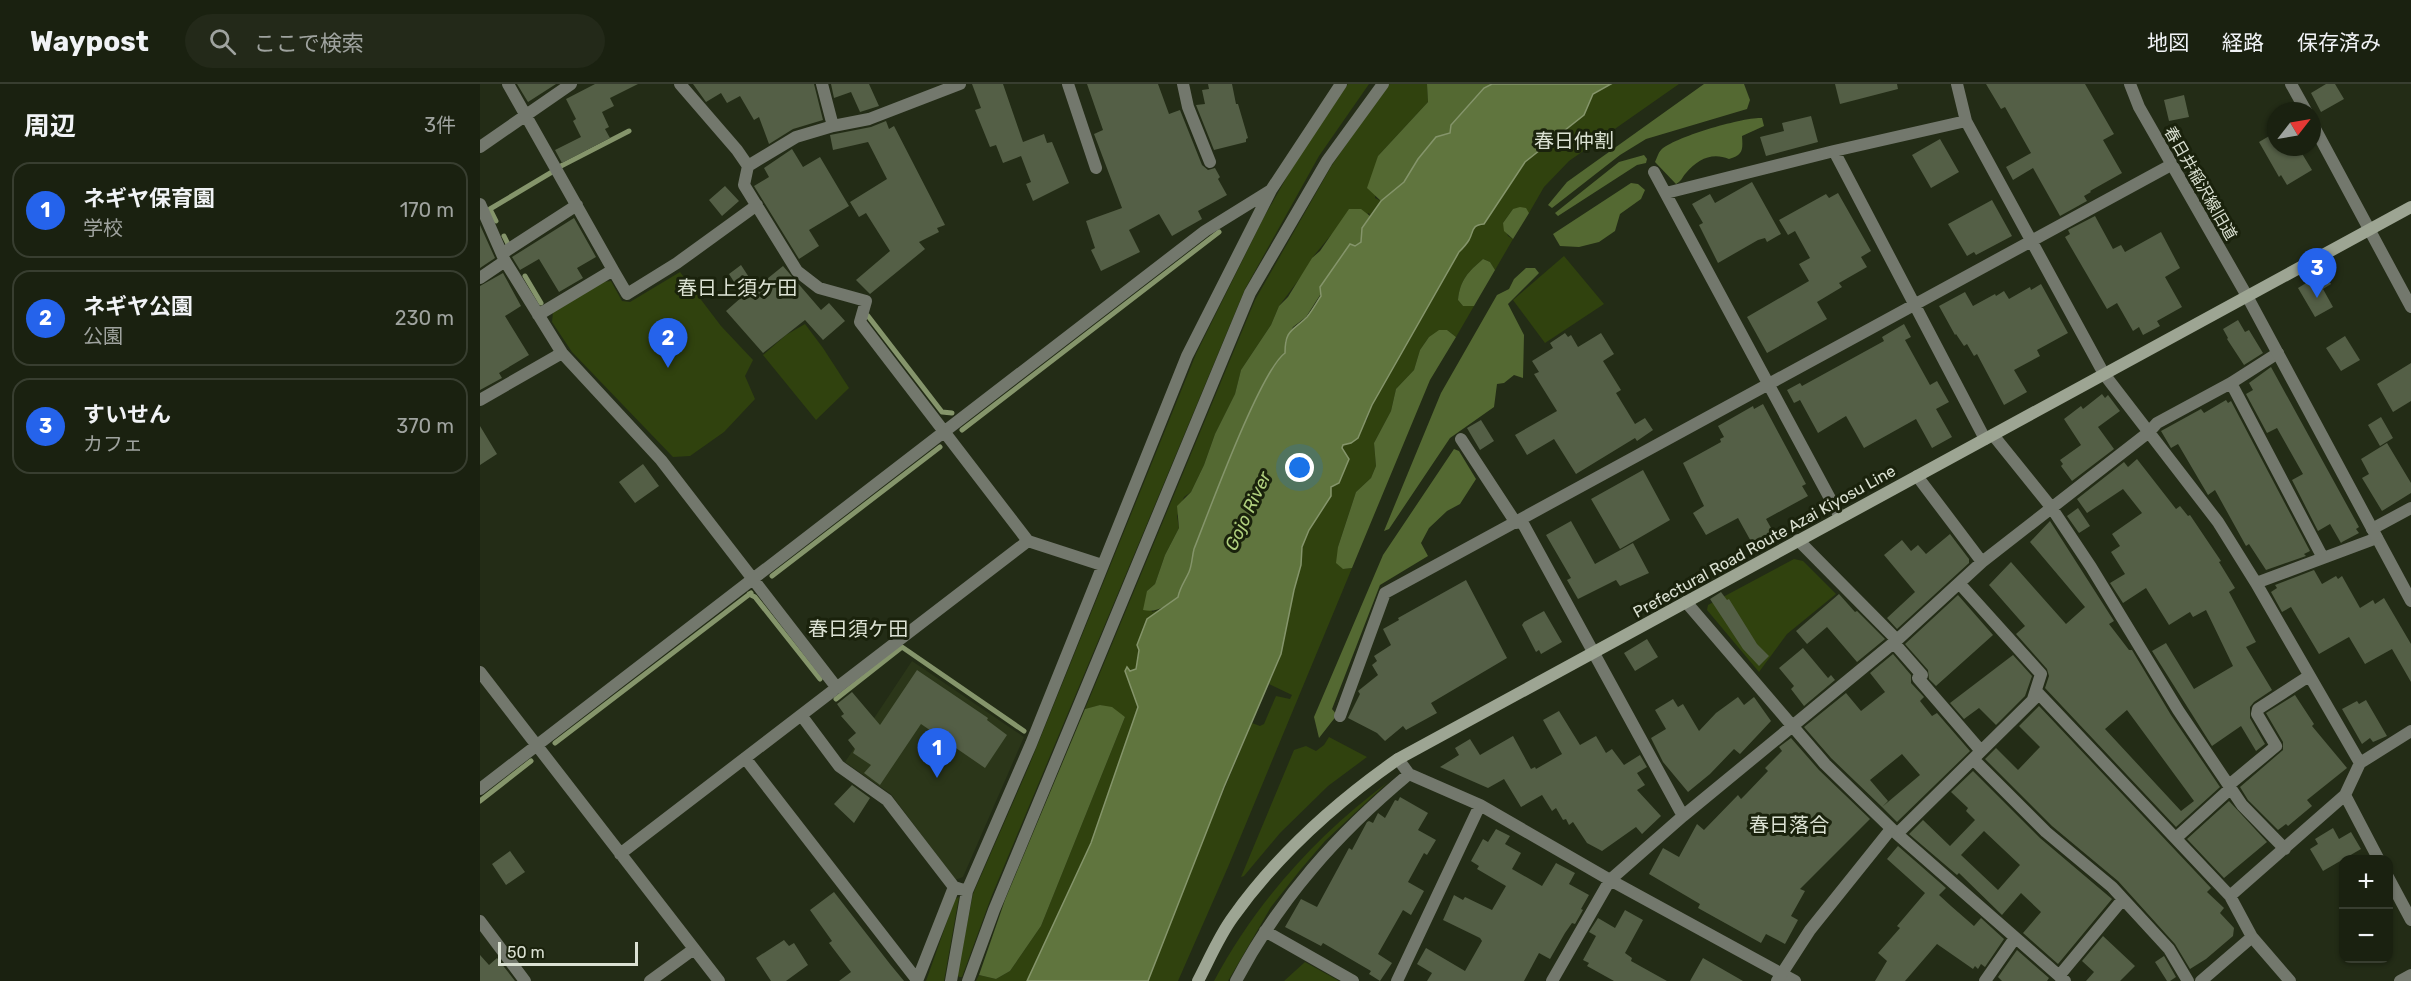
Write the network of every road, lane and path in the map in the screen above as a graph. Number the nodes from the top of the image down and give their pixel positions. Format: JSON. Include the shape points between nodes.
{"nodes":[{"id":1,"x":508,"y":84,"type":"edge"},
{"id":2,"x":572,"y":84,"type":"edge"},
{"id":3,"x":680,"y":84,"type":"edge"},
{"id":4,"x":822,"y":84,"type":"edge"},
{"id":5,"x":960,"y":84,"type":"edge"},
{"id":6,"x":1068,"y":84,"type":"edge"},
{"id":7,"x":1183,"y":84,"type":"edge"},
{"id":8,"x":1341,"y":84,"type":"edge"},
{"id":9,"x":1383,"y":84,"type":"edge"},
{"id":10,"x":1958,"y":84,"type":"edge"},
{"id":11,"x":2130,"y":84,"type":"edge"},
{"id":12,"x":2291,"y":84,"type":"edge"},
{"id":13,"x":2301,"y":102,"type":"edge"},
{"id":14,"x":526,"y":115,"type":"junction"},
{"id":15,"x":1966,"y":122,"type":"junction"},
{"id":16,"x":833,"y":126,"type":"junction"},
{"id":17,"x":2321,"y":140,"type":"edge"},
{"id":18,"x":480,"y":147,"type":"edge"},
{"id":19,"x":1834,"y":151,"type":"junction"},
{"id":20,"x":1210,"y":162,"type":"dead end"},
{"id":21,"x":2171,"y":165,"type":"junction"},
{"id":22,"x":748,"y":166,"type":"junction"},
{"id":23,"x":1096,"y":168,"type":"dead end"},
{"id":24,"x":1654,"y":172,"type":"dead end"},
{"id":25,"x":1271,"y":190,"type":"junction"},
{"id":26,"x":1666,"y":193,"type":"junction"},
{"id":27,"x":480,"y":204,"type":"edge"},
{"id":28,"x":577,"y":205,"type":"junction"},
{"id":29,"x":757,"y":205,"type":"junction"},
{"id":30,"x":2411,"y":207,"type":"edge"},
{"id":31,"x":2369,"y":229,"type":"junction"},
{"id":32,"x":2032,"y":242,"type":"junction"},
{"id":33,"x":504,"y":257,"type":"junction"},
{"id":34,"x":613,"y":270,"type":"junction"},
{"id":35,"x":480,"y":278,"type":"edge"},
{"id":36,"x":2247,"y":297,"type":"junction"},
{"id":37,"x":1915,"y":305,"type":"junction"},
{"id":38,"x":2411,"y":307,"type":"edge"},
{"id":39,"x":538,"y":315,"type":"junction"},
{"id":40,"x":562,"y":353,"type":"junction"},
{"id":41,"x":2278,"y":353,"type":"junction"},
{"id":42,"x":2104,"y":374,"type":"junction"},
{"id":43,"x":2231,"y":383,"type":"junction"},
{"id":44,"x":1768,"y":385,"type":"junction"},
{"id":45,"x":480,"y":400,"type":"edge"},
{"id":46,"x":944,"y":432,"type":"junction"},
{"id":47,"x":2149,"y":432,"type":"junction"},
{"id":48,"x":1989,"y":437,"type":"junction"},
{"id":49,"x":1461,"y":439,"type":"dead end"},
{"id":50,"x":1917,"y":476,"type":"junction"},
{"id":51,"x":2051,"y":507,"type":"junction"},
{"id":52,"x":2411,"y":508,"type":"edge"},
{"id":53,"x":1840,"y":517,"type":"junction"},
{"id":54,"x":1518,"y":521,"type":"junction"},
{"id":55,"x":2375,"y":534,"type":"junction"},
{"id":56,"x":1798,"y":540,"type":"junction"},
{"id":57,"x":1028,"y":541,"type":"junction"},
{"id":58,"x":2323,"y":558,"type":"junction"},
{"id":59,"x":1982,"y":562,"type":"junction"},
{"id":60,"x":1102,"y":565,"type":"junction"},
{"id":61,"x":753,"y":579,"type":"junction"},
{"id":62,"x":1959,"y":583,"type":"junction"},
{"id":63,"x":2256,"y":583,"type":"junction"},
{"id":64,"x":2411,"y":601,"type":"edge"},
{"id":65,"x":1686,"y":602,"type":"junction"},
{"id":66,"x":1895,"y":641,"type":"junction"},
{"id":67,"x":1593,"y":652,"type":"junction"},
{"id":68,"x":480,"y":672,"type":"edge"},
{"id":69,"x":2308,"y":676,"type":"junction"},
{"id":70,"x":837,"y":688,"type":"junction"},
{"id":71,"x":2033,"y":700,"type":"junction"},
{"id":72,"x":801,"y":715,"type":"junction"},
{"id":73,"x":1340,"y":716,"type":"dead end"},
{"id":74,"x":1792,"y":726,"type":"junction"},
{"id":75,"x":2411,"y":731,"type":"edge"},
{"id":76,"x":537,"y":746,"type":"junction"},
{"id":77,"x":1977,"y":755,"type":"junction"},
{"id":78,"x":745,"y":758,"type":"junction"},
{"id":79,"x":1398,"y":759,"type":"junction"},
{"id":80,"x":2360,"y":763,"type":"junction"},
{"id":81,"x":1409,"y":774,"type":"junction"},
{"id":82,"x":2230,"y":787,"type":"junction"},
{"id":83,"x":480,"y":789,"type":"edge"},
{"id":84,"x":2345,"y":795,"type":"junction"},
{"id":85,"x":1480,"y":805,"type":"junction"},
{"id":86,"x":1683,"y":816,"type":"junction"},
{"id":87,"x":1894,"y":832,"type":"junction"},
{"id":88,"x":2176,"y":837,"type":"junction"},
{"id":89,"x":2285,"y":849,"type":"junction"},
{"id":90,"x":620,"y":854,"type":"junction"},
{"id":91,"x":2376,"y":855,"type":"edge"},
{"id":92,"x":1610,"y":880,"type":"junction"},
{"id":93,"x":2393,"y":886,"type":"edge"},
{"id":94,"x":954,"y":887,"type":"junction"},
{"id":95,"x":967,"y":891,"type":"junction"},
{"id":96,"x":2230,"y":896,"type":"junction"},
{"id":97,"x":2123,"y":899,"type":"junction"},
{"id":98,"x":2411,"y":920,"type":"edge"},
{"id":99,"x":480,"y":921,"type":"edge"},
{"id":100,"x":1265,"y":931,"type":"junction"},
{"id":101,"x":2252,"y":937,"type":"junction"},
{"id":102,"x":2015,"y":938,"type":"junction"},
{"id":103,"x":694,"y":949,"type":"junction"},
{"id":104,"x":2411,"y":975,"type":"edge"},
{"id":105,"x":1779,"y":977,"type":"edge"},
{"id":106,"x":2062,"y":978,"type":"edge"},
{"id":107,"x":1554,"y":980,"type":"edge"},
{"id":108,"x":525,"y":981,"type":"edge"},
{"id":109,"x":650,"y":981,"type":"edge"},
{"id":110,"x":719,"y":981,"type":"edge"},
{"id":111,"x":917,"y":981,"type":"edge"},
{"id":112,"x":951,"y":981,"type":"edge"},
{"id":113,"x":968,"y":981,"type":"edge"},
{"id":114,"x":1198,"y":981,"type":"edge"},
{"id":115,"x":1236,"y":981,"type":"edge"},
{"id":116,"x":1353,"y":981,"type":"edge"},
{"id":117,"x":1397,"y":981,"type":"edge"},
{"id":118,"x":1795,"y":981,"type":"edge"},
{"id":119,"x":1985,"y":981,"type":"edge"},
{"id":120,"x":2188,"y":981,"type":"edge"},
{"id":121,"x":2201,"y":981,"type":"edge"},
{"id":122,"x":2290,"y":981,"type":"edge"},
{"id":123,"x":2400,"y":981,"type":"edge"}],
"edges":[{"from":1,"to":14,"type":"street"},
{"from":2,"to":14,"type":"street"},
{"from":3,"to":22,"type":"street"},
{"from":4,"to":16,"type":"street"},
{"from":5,"to":16,"type":"street","via":[[869,119]]},
{"from":6,"to":23,"type":"street"},
{"from":7,"to":20,"type":"street"},
{"from":8,"to":25,"type":"street"},
{"from":9,"to":113,"type":"street","via":[[1327,161],[1251,293]]},
{"from":10,"to":15,"type":"street"},
{"from":11,"to":21,"type":"street","name":"春日井稲沢線旧道"},
{"from":12,"to":13,"type":"street"},
{"from":14,"to":18,"type":"street"},
{"from":14,"to":28,"type":"street"},
{"from":15,"to":19,"type":"street"},
{"from":15,"to":32,"type":"street"},
{"from":16,"to":22,"type":"street","via":[[796,137]]},
{"from":17,"to":31,"type":"street"},
{"from":19,"to":26,"type":"street"},
{"from":19,"to":37,"type":"street"},
{"from":21,"to":32,"type":"street"},
{"from":21,"to":36,"type":"street","name":"春日井稲沢線旧道"},
{"from":22,"to":29,"type":"street","via":[[744,185]]},
{"from":24,"to":26,"type":"street"},
{"from":25,"to":46,"type":"street","via":[[1205,231]]},
{"from":25,"to":60,"type":"street","via":[[1187,356]]},
{"from":26,"to":44,"type":"street"},
{"from":27,"to":33,"type":"street"},
{"from":28,"to":33,"type":"street"},
{"from":28,"to":34,"type":"street"},
{"from":29,"to":34,"type":"street","via":[[627,294]]},
{"from":29,"to":46,"type":"street","via":[[798,271],[819,288],[866,301],[860,322]]},
{"from":30,"to":31,"type":"main road","name":"Prefectural Road Route Azai Kiyosu Line"},
{"from":31,"to":36,"type":"main road","name":"Prefectural Road Route Azai Kiyosu Line"},
{"from":31,"to":38,"type":"street"},
{"from":32,"to":37,"type":"street"},
{"from":32,"to":42,"type":"street"},
{"from":33,"to":35,"type":"street"},
{"from":33,"to":39,"type":"street"},
{"from":34,"to":39,"type":"street"},
{"from":36,"to":41,"type":"street","name":"春日井稲沢線旧道"},
{"from":36,"to":42,"type":"main road","name":"Prefectural Road Route Azai Kiyosu Line"},
{"from":37,"to":44,"type":"street"},
{"from":37,"to":48,"type":"street"},
{"from":39,"to":40,"type":"street"},
{"from":40,"to":45,"type":"street"},
{"from":40,"to":61,"type":"street","via":[[661,460]]},
{"from":41,"to":43,"type":"street"},
{"from":41,"to":55,"type":"street","name":"春日井稲沢線旧道"},
{"from":42,"to":47,"type":"street"},
{"from":42,"to":48,"type":"main road","name":"Prefectural Road Route Azai Kiyosu Line"},
{"from":43,"to":47,"type":"street","via":[[2157,423]]},
{"from":43,"to":58,"type":"street"},
{"from":44,"to":53,"type":"street"},
{"from":44,"to":54,"type":"street"},
{"from":46,"to":57,"type":"street"},
{"from":46,"to":61,"type":"street"},
{"from":47,"to":51,"type":"street"},
{"from":47,"to":63,"type":"street","via":[[2218,522]]},
{"from":48,"to":50,"type":"main road","name":"Prefectural Road Route Azai Kiyosu Line"},
{"from":48,"to":51,"type":"street"},
{"from":49,"to":54,"type":"street"},
{"from":50,"to":53,"type":"main road","name":"Prefectural Road Route Azai Kiyosu Line"},
{"from":50,"to":59,"type":"street"},
{"from":51,"to":59,"type":"street"},
{"from":51,"to":82,"type":"street"},
{"from":52,"to":55,"type":"street"},
{"from":53,"to":56,"type":"main road","name":"Prefectural Road Route Azai Kiyosu Line"},
{"from":54,"to":67,"type":"street"},
{"from":54,"to":73,"type":"street","via":[[1385,594]]},
{"from":55,"to":58,"type":"street"},
{"from":55,"to":64,"type":"street","name":"春日井稲沢線旧道"},
{"from":56,"to":65,"type":"main road","name":"Prefectural Road Route Azai Kiyosu Line"},
{"from":56,"to":66,"type":"street"},
{"from":57,"to":60,"type":"street"},
{"from":57,"to":70,"type":"street"},
{"from":58,"to":63,"type":"street"},
{"from":59,"to":62,"type":"street"},
{"from":60,"to":95,"type":"street"},
{"from":61,"to":70,"type":"street"},
{"from":61,"to":76,"type":"street"},
{"from":62,"to":66,"type":"street"},
{"from":62,"to":71,"type":"street","via":[[2041,674]]},
{"from":63,"to":69,"type":"street"},
{"from":65,"to":67,"type":"main road","name":"Prefectural Road Route Azai Kiyosu Line"},
{"from":65,"to":74,"type":"street"},
{"from":66,"to":74,"type":"street"},
{"from":66,"to":77,"type":"street"},
{"from":67,"to":79,"type":"main road","name":"Prefectural Road Route Azai Kiyosu Line"},
{"from":67,"to":86,"type":"street"},
{"from":68,"to":76,"type":"street"},
{"from":69,"to":80,"type":"street"},
{"from":69,"to":82,"type":"street","via":[[2258,709],[2257,714],[2276,746]]},
{"from":70,"to":72,"type":"street"},
{"from":71,"to":77,"type":"street"},
{"from":71,"to":88,"type":"street","via":[[2039,694]]},
{"from":72,"to":78,"type":"street"},
{"from":72,"to":94,"type":"street","via":[[839,766],[887,800]]},
{"from":74,"to":86,"type":"street"},
{"from":74,"to":87,"type":"street","via":[[1824,764]]},
{"from":75,"to":80,"type":"street"},
{"from":76,"to":83,"type":"street"},
{"from":76,"to":90,"type":"street"},
{"from":77,"to":87,"type":"street"},
{"from":77,"to":97,"type":"street","via":[[2046,832]]},
{"from":78,"to":90,"type":"street"},
{"from":78,"to":111,"type":"street"},
{"from":79,"to":81,"type":"street"},
{"from":79,"to":114,"type":"main road","name":"Prefectural Road Route Azai Kiyosu Line","via":[[1313,825],[1272,868],[1232,918]]},
{"from":80,"to":84,"type":"street"},
{"from":81,"to":85,"type":"street"},
{"from":81,"to":100,"type":"street","via":[[1328,848]]},
{"from":82,"to":88,"type":"street"},
{"from":82,"to":89,"type":"street"},
{"from":84,"to":89,"type":"street"},
{"from":84,"to":91,"type":"street"},
{"from":85,"to":92,"type":"street"},
{"from":85,"to":117,"type":"street"},
{"from":86,"to":92,"type":"street"},
{"from":87,"to":102,"type":"street"},
{"from":87,"to":105,"type":"street","via":[[1810,930]]},
{"from":88,"to":96,"type":"street"},
{"from":89,"to":96,"type":"street"},
{"from":90,"to":103,"type":"street"},
{"from":92,"to":105,"type":"street"},
{"from":92,"to":107,"type":"street"},
{"from":93,"to":98,"type":"street"},
{"from":94,"to":95,"type":"street"},
{"from":94,"to":111,"type":"street"},
{"from":95,"to":112,"type":"street"},
{"from":96,"to":101,"type":"street"},
{"from":97,"to":106,"type":"street"},
{"from":97,"to":120,"type":"street","via":[[2169,949]]},
{"from":99,"to":108,"type":"street"},
{"from":100,"to":115,"type":"street"},
{"from":100,"to":116,"type":"street"},
{"from":101,"to":121,"type":"street"},
{"from":101,"to":122,"type":"street"},
{"from":102,"to":106,"type":"street"},
{"from":102,"to":119,"type":"street"},
{"from":103,"to":109,"type":"street"},
{"from":103,"to":110,"type":"street"},
{"from":104,"to":123,"type":"street"},
{"from":105,"to":118,"type":"street"}]}
